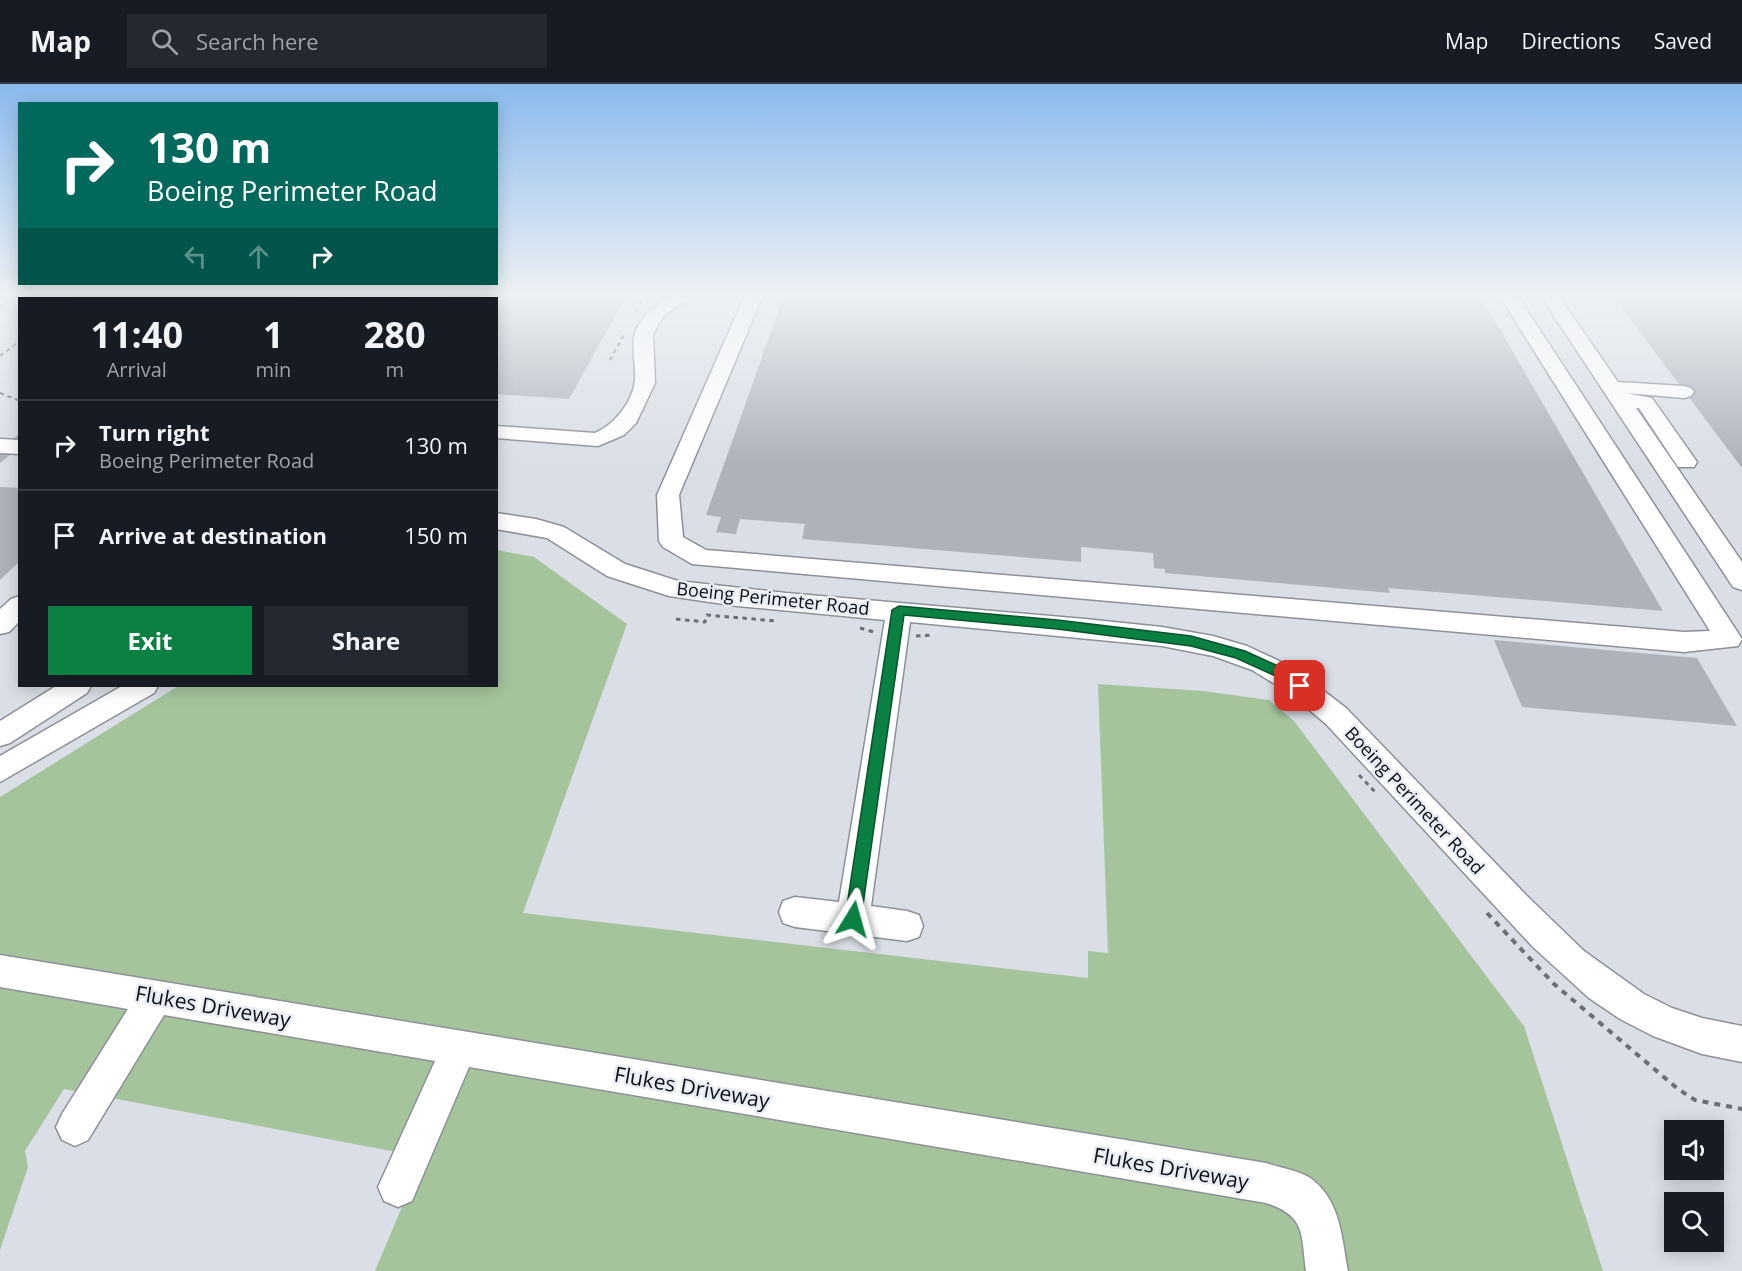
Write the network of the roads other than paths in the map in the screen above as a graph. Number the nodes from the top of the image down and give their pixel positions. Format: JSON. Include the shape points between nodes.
{"nodes":[{"id":1,"x":644,"y":350,"type":"edge"},
{"id":2,"x":730,"y":350,"type":"edge"},
{"id":3,"x":1544,"y":350,"type":"edge"},
{"id":4,"x":1586,"y":350,"type":"edge"},
{"id":5,"x":1638,"y":376,"type":"dead end"},
{"id":6,"x":1611,"y":387,"type":"junction"},
{"id":7,"x":1684,"y":392,"type":"dead end"},
{"id":8,"x":498,"y":432,"type":"edge"},
{"id":9,"x":0,"y":446,"type":"edge"},
{"id":10,"x":18,"y":447,"type":"edge"},
{"id":11,"x":0,"y":461,"type":"edge"},
{"id":12,"x":18,"y":462,"type":"edge"},
{"id":13,"x":498,"y":521,"type":"edge"},
{"id":14,"x":1742,"y":581,"type":"edge"},
{"id":15,"x":18,"y":607,"type":"edge"},
{"id":16,"x":899,"y":610,"type":"junction"},
{"id":17,"x":0,"y":625,"type":"edge"},
{"id":18,"x":75,"y":687,"type":"edge"},
{"id":19,"x":142,"y":687,"type":"edge"},
{"id":20,"x":0,"y":735,"type":"edge"},
{"id":21,"x":0,"y":770,"type":"edge"},
{"id":22,"x":795,"y":912,"type":"dead end"},
{"id":23,"x":853,"y":919,"type":"junction"},
{"id":24,"x":907,"y":926,"type":"dead end"},
{"id":25,"x":0,"y":971,"type":"edge"},
{"id":26,"x":156,"y":997,"type":"junction"},
{"id":27,"x":1742,"y":1044,"type":"edge"},
{"id":28,"x":459,"y":1048,"type":"junction"},
{"id":29,"x":75,"y":1127,"type":"dead end"},
{"id":30,"x":398,"y":1187,"type":"dead end"},
{"id":31,"x":1327,"y":1271,"type":"edge"}],
"edges":[{"from":1,"to":8,"type":"street","via":[[645,384],[626,423],[617,431],[598,440]]},
{"from":2,"to":3,"type":"street","via":[[668,495],[671,541],[701,558],[1684,642],[1729,639]]},
{"from":4,"to":6,"type":"street"},
{"from":5,"to":6,"type":"street"},
{"from":6,"to":7,"type":"street"},
{"from":6,"to":14,"type":"street","via":[[1645,402],[1686,462],[1661,460]]},
{"from":9,"to":10,"type":"street"},
{"from":11,"to":12,"type":"street"},
{"from":13,"to":16,"type":"street","name":"Boeing Perimeter Road","via":[[570,539],[617,570],[661,586],[720,596]]},
{"from":15,"to":17,"type":"street"},
{"from":16,"to":23,"type":"street"},
{"from":16,"to":27,"type":"street","name":"Boeing Perimeter Road","via":[[1191,641],[1240,654],[1284,675],[1336,716],[1589,979],[1661,1022]]},
{"from":18,"to":20,"type":"street"},
{"from":19,"to":21,"type":"street"},
{"from":22,"to":23,"type":"street"},
{"from":23,"to":24,"type":"street"},
{"from":25,"to":26,"type":"street","name":"Flukes Driveway"},
{"from":26,"to":28,"type":"street","name":"Flukes Driveway"},
{"from":26,"to":29,"type":"street"},
{"from":28,"to":30,"type":"street"},
{"from":28,"to":31,"type":"street","name":"Flukes Driveway","via":[[1266,1184],[1300,1194],[1319,1219]]}]}
